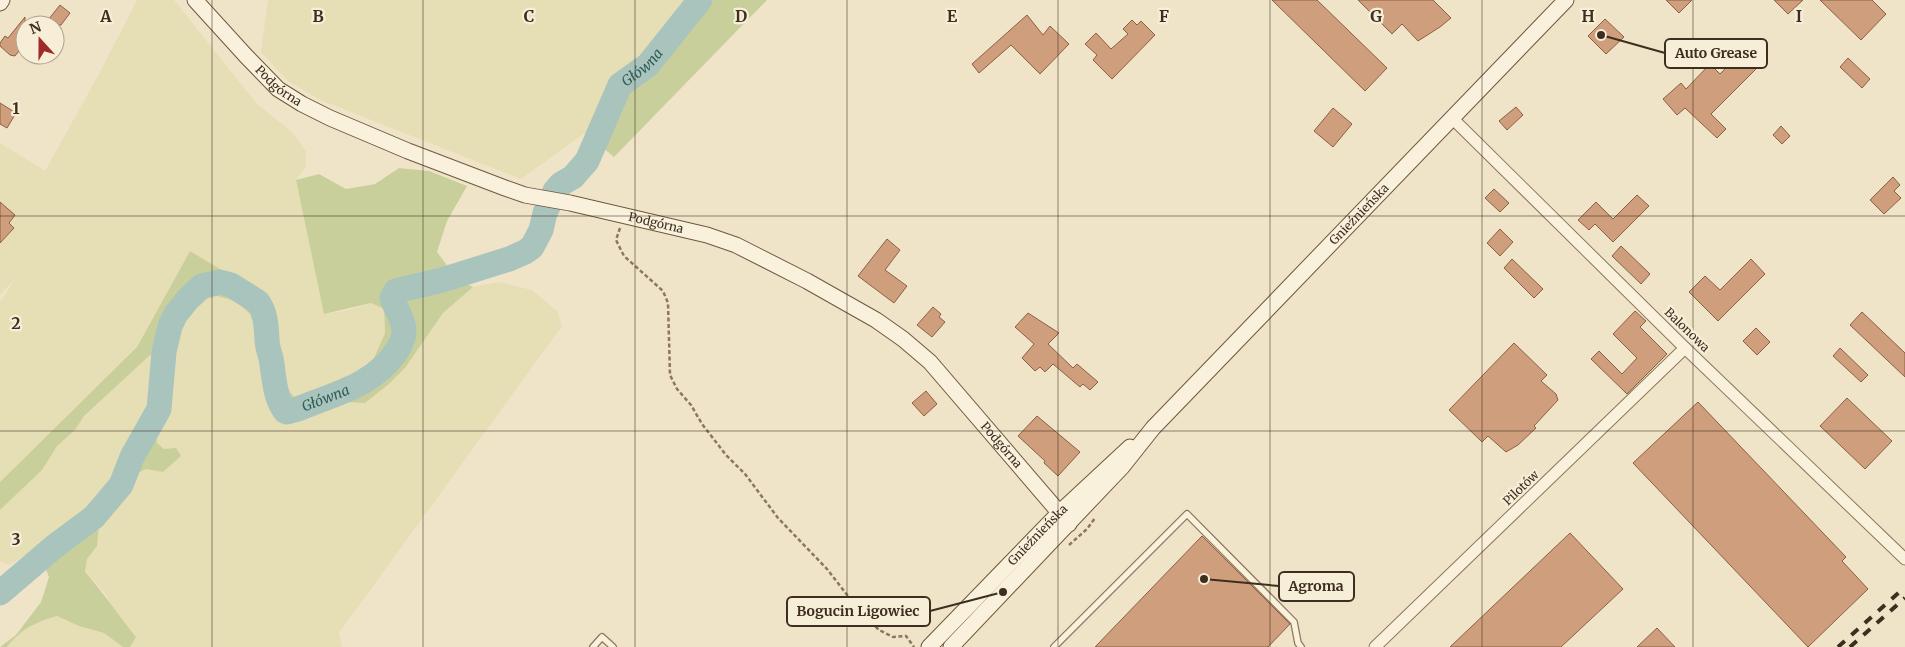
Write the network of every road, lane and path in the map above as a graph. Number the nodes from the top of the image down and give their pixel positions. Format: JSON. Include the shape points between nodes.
{"nodes":[{"id":1,"x":196,"y":0,"type":"edge"},
{"id":2,"x":1566,"y":0,"type":"edge"},
{"id":3,"x":1452,"y":118,"type":"junction"},
{"id":4,"x":624,"y":216,"type":"junction"},
{"id":5,"x":1685,"y":348,"type":"junction"},
{"id":6,"x":1097,"y":514,"type":"dead end"},
{"id":7,"x":1064,"y":518,"type":"junction"},
{"id":8,"x":1066,"y":548,"type":"dead end"},
{"id":9,"x":1905,"y":559,"type":"edge"},
{"id":10,"x":1298,"y":646,"type":"edge"},
{"id":11,"x":593,"y":647,"type":"edge"},
{"id":12,"x":613,"y":647,"type":"edge"},
{"id":13,"x":914,"y":647,"type":"edge"},
{"id":14,"x":929,"y":647,"type":"edge"},
{"id":15,"x":951,"y":647,"type":"edge"},
{"id":16,"x":1054,"y":647,"type":"edge"},
{"id":17,"x":1375,"y":647,"type":"edge"}],
"edges":[{"from":1,"to":4,"type":"main road","name":"Podgórna","via":[[278,88],[302,104],[482,181],[525,195]]},
{"from":2,"to":3,"type":"main road","name":"Gnieźnieńska"},
{"from":3,"to":5,"type":"street","name":"Balonowa"},
{"from":3,"to":7,"type":"main road","name":"Gnieźnieńska","via":[[1153,428],[1122,467]]},
{"from":4,"to":7,"type":"main road","name":"Podgórna","via":[[736,245],[807,281],[904,339],[930,362]]},
{"from":4,"to":13,"type":"path","via":[[616,240],[624,256],[664,291],[668,302],[670,375],[677,389],[726,455],[858,609],[879,630],[893,637],[906,636]]},
{"from":5,"to":9,"type":"street","name":"Balonowa"},
{"from":5,"to":17,"type":"street","name":"Pilotów"},
{"from":6,"to":8,"type":"path","via":[[1087,529]]},
{"from":7,"to":14,"type":"main road","name":"Gnieźnieńska"},
{"from":7,"to":15,"type":"main road","name":"Gnieźnieńska"},
{"from":10,"to":16,"type":"lane","via":[[1294,622],[1186,514]]},
{"from":11,"to":12,"type":"lane","via":[[602,637]]}]}
